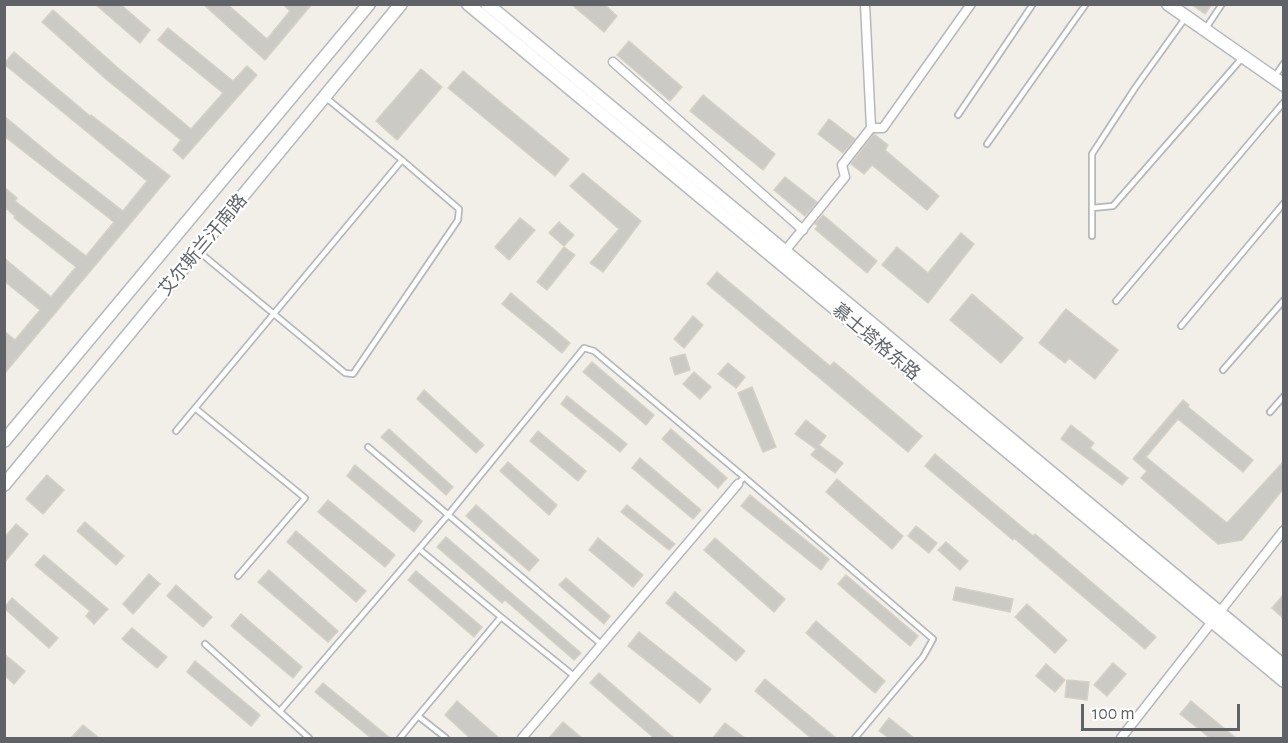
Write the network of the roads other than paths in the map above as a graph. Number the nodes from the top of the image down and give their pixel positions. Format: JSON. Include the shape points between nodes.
{"nodes":[{"id":1,"x":369,"y":4,"type":"edge"},
{"id":2,"x":402,"y":4,"type":"edge"},
{"id":3,"x":468,"y":4,"type":"edge"},
{"id":4,"x":487,"y":4,"type":"edge"},
{"id":5,"x":865,"y":4,"type":"edge"},
{"id":6,"x":971,"y":4,"type":"edge"},
{"id":7,"x":1033,"y":4,"type":"edge"},
{"id":8,"x":1086,"y":4,"type":"edge"},
{"id":9,"x":1168,"y":4,"type":"edge"},
{"id":10,"x":1222,"y":4,"type":"edge"},
{"id":11,"x":1186,"y":17,"type":"junction"},
{"id":12,"x":1204,"y":30,"type":"junction"},
{"id":13,"x":1243,"y":57,"type":"junction"},
{"id":14,"x":613,"y":62,"type":"dead end"},
{"id":15,"x":1284,"y":63,"type":"edge"},
{"id":16,"x":1278,"y":82,"type":"edge"},
{"id":17,"x":325,"y":98,"type":"junction"},
{"id":18,"x":1284,"y":102,"type":"edge"},
{"id":19,"x":958,"y":115,"type":"dead end"},
{"id":20,"x":871,"y":128,"type":"junction"},
{"id":21,"x":987,"y":144,"type":"dead end"},
{"id":22,"x":402,"y":160,"type":"junction"},
{"id":23,"x":1284,"y":203,"type":"edge"},
{"id":24,"x":1092,"y":208,"type":"junction"},
{"id":25,"x":803,"y":230,"type":"junction"},
{"id":26,"x":1092,"y":236,"type":"dead end"},
{"id":27,"x":198,"y":251,"type":"junction"},
{"id":28,"x":785,"y":252,"type":"junction"},
{"id":29,"x":1284,"y":300,"type":"edge"},
{"id":30,"x":1116,"y":301,"type":"dead end"},
{"id":31,"x":273,"y":314,"type":"junction"},
{"id":32,"x":1180,"y":326,"type":"dead end"},
{"id":33,"x":1223,"y":370,"type":"dead end"},
{"id":34,"x":1284,"y":396,"type":"edge"},
{"id":35,"x":195,"y":408,"type":"junction"},
{"id":36,"x":1270,"y":412,"type":"dead end"},
{"id":37,"x":176,"y":431,"type":"dead end"},
{"id":38,"x":4,"y":441,"type":"edge"},
{"id":39,"x":368,"y":447,"type":"dead end"},
{"id":40,"x":741,"y":480,"type":"junction"},
{"id":41,"x":4,"y":485,"type":"edge"},
{"id":42,"x":448,"y":515,"type":"junction"},
{"id":43,"x":1284,"y":530,"type":"edge"},
{"id":44,"x":419,"y":549,"type":"junction"},
{"id":45,"x":238,"y":576,"type":"dead end"},
{"id":46,"x":501,"y":617,"type":"junction"},
{"id":47,"x":1216,"y":617,"type":"junction"},
{"id":48,"x":205,"y":644,"type":"dead end"},
{"id":49,"x":601,"y":644,"type":"junction"},
{"id":50,"x":1284,"y":666,"type":"edge"},
{"id":51,"x":574,"y":677,"type":"junction"},
{"id":52,"x":1284,"y":681,"type":"edge"},
{"id":53,"x":280,"y":711,"type":"junction"},
{"id":54,"x":418,"y":716,"type":"junction"},
{"id":55,"x":309,"y":738,"type":"edge"},
{"id":56,"x":400,"y":738,"type":"edge"},
{"id":57,"x":446,"y":738,"type":"edge"},
{"id":58,"x":522,"y":738,"type":"edge"},
{"id":59,"x":855,"y":738,"type":"edge"},
{"id":60,"x":1121,"y":738,"type":"edge"}],
"edges":[{"from":1,"to":38,"type":"main road","name":"艾尔斯兰汗南路"},
{"from":2,"to":17,"type":"main road","name":"艾尔斯兰汗南路"},
{"from":3,"to":47,"type":"main road","name":"慕士塔格东路"},
{"from":4,"to":28,"type":"main road","name":"慕士塔格东路"},
{"from":5,"to":20,"type":"street"},
{"from":6,"to":20,"type":"street","via":[[883,128]]},
{"from":7,"to":19,"type":"lane"},
{"from":8,"to":21,"type":"lane"},
{"from":9,"to":11,"type":"main road"},
{"from":10,"to":12,"type":"lane"},
{"from":11,"to":12,"type":"main road"},
{"from":11,"to":24,"type":"lane","via":[[1092,154]]},
{"from":12,"to":13,"type":"main road"},
{"from":13,"to":16,"type":"main road"},
{"from":13,"to":24,"type":"lane","via":[[1113,206]]},
{"from":14,"to":25,"type":"street"},
{"from":15,"to":16,"type":"lane"},
{"from":17,"to":22,"type":"lane"},
{"from":17,"to":27,"type":"main road","name":"艾尔斯兰汗南路"},
{"from":18,"to":30,"type":"lane"},
{"from":20,"to":25,"type":"street","via":[[842,165],[845,177]]},
{"from":22,"to":31,"type":"lane"},
{"from":22,"to":31,"type":"lane","via":[[459,209],[458,220],[354,374],[345,373]]},
{"from":23,"to":32,"type":"lane"},
{"from":24,"to":26,"type":"lane"},
{"from":25,"to":28,"type":"street"},
{"from":27,"to":31,"type":"lane"},
{"from":27,"to":41,"type":"main road","name":"艾尔斯兰汗南路"},
{"from":28,"to":47,"type":"main road","name":"慕士塔格东路"},
{"from":29,"to":33,"type":"lane"},
{"from":31,"to":35,"type":"lane"},
{"from":34,"to":36,"type":"lane"},
{"from":35,"to":37,"type":"lane"},
{"from":35,"to":45,"type":"lane","via":[[305,498]]},
{"from":39,"to":42,"type":"lane"},
{"from":40,"to":42,"type":"lane","via":[[594,351],[584,348]]},
{"from":40,"to":49,"type":"street"},
{"from":40,"to":59,"type":"lane","via":[[933,639],[923,657]]},
{"from":42,"to":44,"type":"lane"},
{"from":42,"to":49,"type":"lane"},
{"from":43,"to":47,"type":"street"},
{"from":44,"to":46,"type":"lane"},
{"from":44,"to":53,"type":"lane"},
{"from":46,"to":51,"type":"lane"},
{"from":46,"to":54,"type":"lane"},
{"from":47,"to":50,"type":"main road","name":"慕士塔格东路"},
{"from":47,"to":52,"type":"main road","name":"慕士塔格东路"},
{"from":47,"to":60,"type":"street"},
{"from":48,"to":53,"type":"lane"},
{"from":49,"to":51,"type":"street"},
{"from":51,"to":58,"type":"street"},
{"from":53,"to":55,"type":"lane"},
{"from":54,"to":56,"type":"lane"},
{"from":54,"to":57,"type":"lane"}]}
